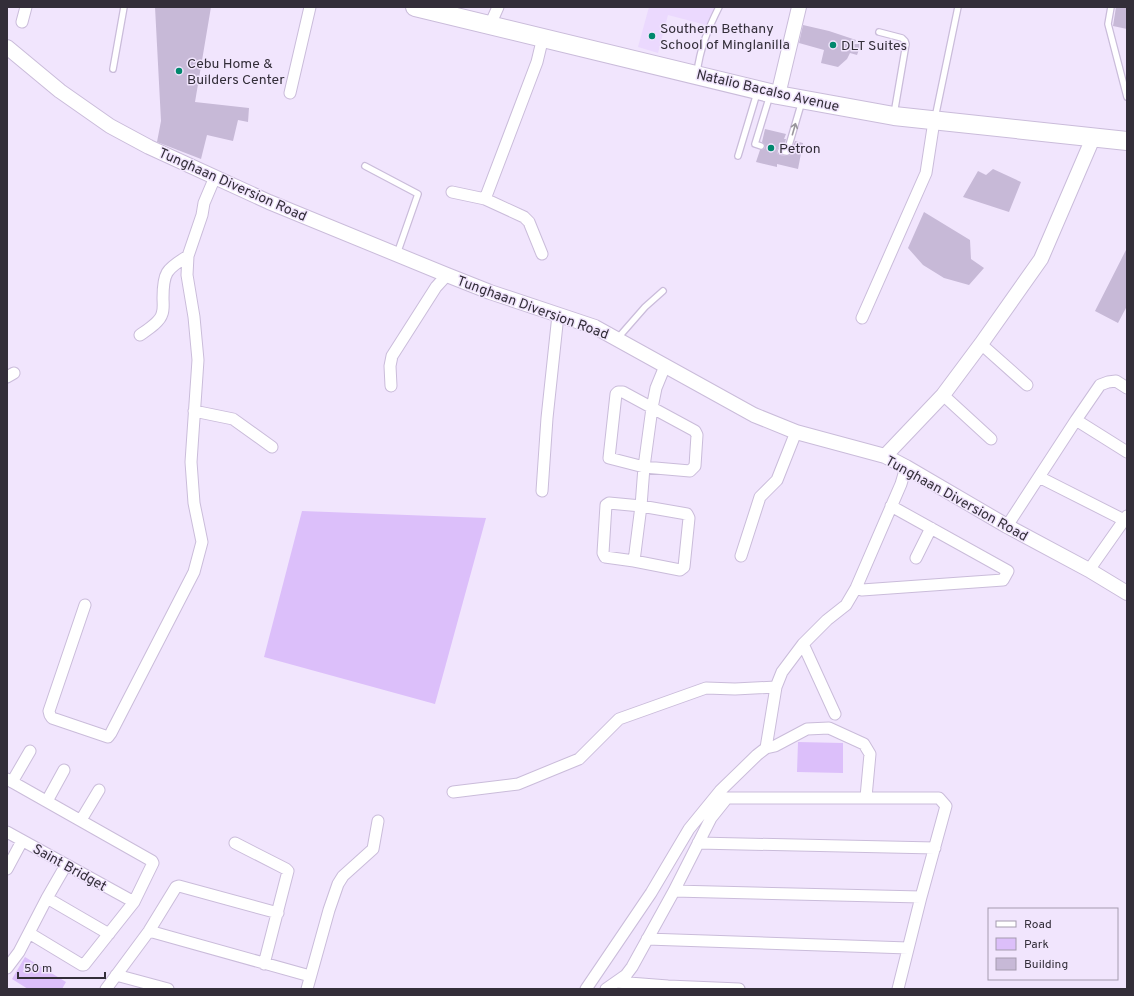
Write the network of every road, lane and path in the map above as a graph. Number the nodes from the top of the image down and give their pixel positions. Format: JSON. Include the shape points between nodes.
{"nodes":[{"id":1,"x":26,"y":7,"type":"edge"},
{"id":2,"x":124,"y":7,"type":"edge"},
{"id":3,"x":310,"y":7,"type":"edge"},
{"id":4,"x":415,"y":7,"type":"edge"},
{"id":5,"x":498,"y":7,"type":"edge"},
{"id":6,"x":719,"y":7,"type":"edge"},
{"id":7,"x":799,"y":7,"type":"edge"},
{"id":8,"x":958,"y":7,"type":"edge"},
{"id":9,"x":1111,"y":7,"type":"edge"},
{"id":10,"x":22,"y":22,"type":"dead end"},
{"id":11,"x":490,"y":25,"type":"junction"},
{"id":12,"x":879,"y":32,"type":"dead end"},
{"id":13,"x":542,"y":37,"type":"junction"},
{"id":14,"x":7,"y":47,"type":"edge"},
{"id":15,"x":113,"y":68,"type":"dead end"},
{"id":16,"x":697,"y":75,"type":"junction"},
{"id":17,"x":290,"y":93,"type":"dead end"},
{"id":18,"x":769,"y":93,"type":"junction"},
{"id":19,"x":1127,"y":97,"type":"edge"},
{"id":20,"x":802,"y":100,"type":"junction"},
{"id":21,"x":894,"y":116,"type":"junction"},
{"id":22,"x":934,"y":121,"type":"junction"},
{"id":23,"x":1093,"y":138,"type":"junction"},
{"id":24,"x":1127,"y":141,"type":"edge"},
{"id":25,"x":761,"y":146,"type":"dead end"},
{"id":26,"x":781,"y":151,"type":"dead end"},
{"id":27,"x":738,"y":156,"type":"dead end"},
{"id":28,"x":364,"y":166,"type":"dead end"},
{"id":29,"x":215,"y":177,"type":"junction"},
{"id":30,"x":452,"y":192,"type":"dead end"},
{"id":31,"x":485,"y":199,"type":"junction"},
{"id":32,"x":397,"y":254,"type":"junction"},
{"id":33,"x":542,"y":254,"type":"dead end"},
{"id":34,"x":188,"y":256,"type":"junction"},
{"id":35,"x":447,"y":275,"type":"junction"},
{"id":36,"x":663,"y":291,"type":"dead end"},
{"id":37,"x":558,"y":315,"type":"junction"},
{"id":38,"x":862,"y":318,"type":"dead end"},
{"id":39,"x":140,"y":335,"type":"dead end"},
{"id":40,"x":617,"y":339,"type":"junction"},
{"id":41,"x":981,"y":344,"type":"junction"},
{"id":42,"x":665,"y":366,"type":"junction"},
{"id":43,"x":1027,"y":385,"type":"dead end"},
{"id":44,"x":391,"y":386,"type":"dead end"},
{"id":45,"x":1127,"y":388,"type":"edge"},
{"id":46,"x":942,"y":395,"type":"junction"},
{"id":47,"x":652,"y":408,"type":"junction"},
{"id":48,"x":194,"y":411,"type":"junction"},
{"id":49,"x":1076,"y":420,"type":"junction"},
{"id":50,"x":796,"y":432,"type":"junction"},
{"id":51,"x":991,"y":439,"type":"dead end"},
{"id":52,"x":272,"y":447,"type":"dead end"},
{"id":53,"x":1127,"y":452,"type":"edge"},
{"id":54,"x":885,"y":456,"type":"junction"},
{"id":55,"x":644,"y":467,"type":"junction"},
{"id":56,"x":906,"y":467,"type":"junction"},
{"id":57,"x":1039,"y":477,"type":"junction"},
{"id":58,"x":542,"y":491,"type":"dead end"},
{"id":59,"x":641,"y":506,"type":"junction"},
{"id":60,"x":891,"y":506,"type":"junction"},
{"id":61,"x":1126,"y":518,"type":"edge"},
{"id":62,"x":1007,"y":526,"type":"junction"},
{"id":63,"x":931,"y":528,"type":"junction"},
{"id":64,"x":741,"y":556,"type":"dead end"},
{"id":65,"x":916,"y":558,"type":"dead end"},
{"id":66,"x":634,"y":561,"type":"junction"},
{"id":67,"x":1089,"y":570,"type":"junction"},
{"id":68,"x":856,"y":588,"type":"junction"},
{"id":69,"x":1127,"y":593,"type":"edge"},
{"id":70,"x":85,"y":605,"type":"dead end"},
{"id":71,"x":803,"y":644,"type":"junction"},
{"id":72,"x":776,"y":687,"type":"junction"},
{"id":73,"x":835,"y":714,"type":"dead end"},
{"id":74,"x":766,"y":748,"type":"junction"},
{"id":75,"x":30,"y":751,"type":"dead end"},
{"id":76,"x":64,"y":770,"type":"dead end"},
{"id":77,"x":10,"y":781,"type":"edge"},
{"id":78,"x":99,"y":790,"type":"dead end"},
{"id":79,"x":453,"y":792,"type":"dead end"},
{"id":80,"x":866,"y":797,"type":"junction"},
{"id":81,"x":47,"y":801,"type":"junction"},
{"id":82,"x":80,"y":820,"type":"junction"},
{"id":83,"x":378,"y":821,"type":"dead end"},
{"id":84,"x":7,"y":832,"type":"edge"},
{"id":85,"x":22,"y":841,"type":"junction"},
{"id":86,"x":235,"y":843,"type":"dead end"},
{"id":87,"x":698,"y":843,"type":"junction"},
{"id":88,"x":936,"y":848,"type":"junction"},
{"id":89,"x":66,"y":865,"type":"junction"},
{"id":90,"x":7,"y":868,"type":"edge"},
{"id":91,"x":674,"y":891,"type":"junction"},
{"id":92,"x":921,"y":897,"type":"junction"},
{"id":93,"x":47,"y":898,"type":"junction"},
{"id":94,"x":134,"y":902,"type":"junction"},
{"id":95,"x":278,"y":913,"type":"junction"},
{"id":96,"x":149,"y":931,"type":"junction"},
{"id":97,"x":29,"y":933,"type":"junction"},
{"id":98,"x":108,"y":934,"type":"junction"},
{"id":99,"x":647,"y":939,"type":"junction"},
{"id":100,"x":908,"y":948,"type":"junction"},
{"id":101,"x":264,"y":964,"type":"junction"},
{"id":102,"x":7,"y":968,"type":"edge"},
{"id":103,"x":116,"y":975,"type":"junction"},
{"id":104,"x":310,"y":976,"type":"junction"},
{"id":105,"x":616,"y":982,"type":"junction"},
{"id":106,"x":106,"y":989,"type":"edge"},
{"id":107,"x":168,"y":989,"type":"edge"},
{"id":108,"x":307,"y":989,"type":"edge"},
{"id":109,"x":586,"y":989,"type":"edge"},
{"id":110,"x":606,"y":989,"type":"edge"},
{"id":111,"x":739,"y":989,"type":"edge"},
{"id":112,"x":898,"y":989,"type":"edge"}],
"edges":[{"from":1,"to":10,"type":"street"},
{"from":2,"to":15,"type":"lane"},
{"from":3,"to":17,"type":"street"},
{"from":4,"to":11,"type":"highway","name":"Natalio Bacalso Avenue"},
{"from":5,"to":11,"type":"street"},
{"from":6,"to":16,"type":"lane","via":[[705,36]]},
{"from":7,"to":18,"type":"street"},
{"from":8,"to":22,"type":"lane"},
{"from":9,"to":19,"type":"lane","via":[[1108,24]]},
{"from":11,"to":13,"type":"highway","name":"Natalio Bacalso Avenue"},
{"from":12,"to":21,"type":"lane","via":[[902,38],[906,44]]},
{"from":13,"to":16,"type":"highway","name":"Natalio Bacalso Avenue"},
{"from":13,"to":31,"type":"street","via":[[537,62]]},
{"from":14,"to":29,"type":"street","name":"Tunghaan Diversion Road","via":[[60,91],[110,126]]},
{"from":16,"to":18,"type":"highway","name":"Natalio Bacalso Avenue"},
{"from":18,"to":20,"type":"highway","name":"Natalio Bacalso Avenue"},
{"from":18,"to":25,"type":"lane","via":[[755,144]]},
{"from":18,"to":27,"type":"lane"},
{"from":20,"to":21,"type":"highway","name":"Natalio Bacalso Avenue"},
{"from":26,"to":20,"type":"lane","one_way":true,"via":[[788,152]]},
{"from":21,"to":22,"type":"highway","name":"Natalio Bacalso Avenue"},
{"from":22,"to":23,"type":"highway","name":"Natalio Bacalso Avenue"},
{"from":22,"to":38,"type":"street","via":[[926,173]]},
{"from":23,"to":24,"type":"highway","name":"Natalio Bacalso Avenue"},
{"from":23,"to":41,"type":"street","via":[[1041,259]]},
{"from":28,"to":32,"type":"lane","via":[[418,194]]},
{"from":29,"to":32,"type":"street","name":"Tunghaan Diversion Road"},
{"from":29,"to":34,"type":"street","via":[[204,202]]},
{"from":30,"to":31,"type":"street"},
{"from":31,"to":33,"type":"street","via":[[527,219]]},
{"from":32,"to":35,"type":"street","name":"Tunghaan Diversion Road"},
{"from":34,"to":39,"type":"street","via":[[174,264],[167,273],[163,281],[162,315]]},
{"from":34,"to":48,"type":"street","via":[[187,275],[198,360]]},
{"from":35,"to":37,"type":"street","name":"Tunghaan Diversion Road"},
{"from":35,"to":44,"type":"street","via":[[436,287],[392,356]]},
{"from":36,"to":40,"type":"lane"},
{"from":37,"to":40,"type":"street","name":"Tunghaan Diversion Road","via":[[595,327]]},
{"from":37,"to":58,"type":"street"},
{"from":40,"to":42,"type":"street","name":"Tunghaan Diversion Road"},
{"from":41,"to":43,"type":"street"},
{"from":41,"to":46,"type":"street"},
{"from":42,"to":47,"type":"street","via":[[656,388]]},
{"from":42,"to":50,"type":"street","name":"Tunghaan Diversion Road","via":[[754,415]]},
{"from":45,"to":49,"type":"street","via":[[1116,382],[1100,385]]},
{"from":46,"to":51,"type":"street"},
{"from":46,"to":54,"type":"street"},
{"from":47,"to":55,"type":"street"},
{"from":47,"to":55,"type":"street","via":[[695,431],[695,466],[690,471]]},
{"from":47,"to":55,"type":"street","via":[[623,392],[616,394],[609,458]]},
{"from":48,"to":52,"type":"street","via":[[233,419]]},
{"from":48,"to":70,"type":"street","via":[[191,462],[194,503],[202,542],[194,572],[108,737],[50,716]]},
{"from":49,"to":53,"type":"street"},
{"from":49,"to":57,"type":"street"},
{"from":50,"to":54,"type":"street","name":"Tunghaan Diversion Road"},
{"from":50,"to":64,"type":"street","via":[[777,480],[760,497]]},
{"from":54,"to":56,"type":"street","name":"Tunghaan Diversion Road"},
{"from":55,"to":59,"type":"street"},
{"from":56,"to":60,"type":"street"},
{"from":56,"to":62,"type":"street","name":"Tunghaan Diversion Road"},
{"from":57,"to":61,"type":"street"},
{"from":57,"to":62,"type":"street"},
{"from":59,"to":66,"type":"street"},
{"from":59,"to":66,"type":"street","via":[[610,503],[606,505],[603,555],[607,558]]},
{"from":59,"to":66,"type":"street","via":[[686,513],[689,516],[684,567],[680,570]]},
{"from":60,"to":63,"type":"street"},
{"from":60,"to":68,"type":"street"},
{"from":61,"to":67,"type":"street"},
{"from":62,"to":67,"type":"street","name":"Tunghaan Diversion Road"},
{"from":63,"to":65,"type":"street"},
{"from":63,"to":68,"type":"street","via":[[1008,571],[1003,580],[862,590]]},
{"from":67,"to":69,"type":"street","name":"Tunghaan Diversion Road"},
{"from":68,"to":71,"type":"street","via":[[846,605]]},
{"from":71,"to":72,"type":"street","via":[[782,672]]},
{"from":71,"to":73,"type":"street"},
{"from":72,"to":74,"type":"street"},
{"from":72,"to":79,"type":"street","via":[[706,688],[619,719],[579,759],[532,779],[518,784]]},
{"from":74,"to":80,"type":"street","via":[[807,729],[828,728],[864,744],[870,754]]},
{"from":74,"to":109,"type":"street","via":[[720,791],[689,829],[651,893]]},
{"from":75,"to":77,"type":"street"},
{"from":76,"to":81,"type":"street"},
{"from":77,"to":81,"type":"street"},
{"from":78,"to":82,"type":"street"},
{"from":80,"to":87,"type":"street","via":[[727,798],[711,818]]},
{"from":80,"to":88,"type":"street","via":[[939,798],[946,806]]},
{"from":81,"to":82,"type":"street"},
{"from":82,"to":94,"type":"street","via":[[152,862],[153,866]]},
{"from":83,"to":104,"type":"street","via":[[373,849],[343,876],[338,884]]},
{"from":84,"to":85,"type":"street","name":"Saint Bridget"},
{"from":85,"to":89,"type":"street","name":"Saint Bridget"},
{"from":85,"to":90,"type":"street"},
{"from":86,"to":95,"type":"street","via":[[288,870]]},
{"from":87,"to":88,"type":"street"},
{"from":87,"to":91,"type":"street"},
{"from":88,"to":92,"type":"street"},
{"from":89,"to":93,"type":"street"},
{"from":89,"to":94,"type":"street","name":"Saint Bridget"},
{"from":91,"to":92,"type":"street"},
{"from":91,"to":99,"type":"street"},
{"from":92,"to":100,"type":"street"},
{"from":93,"to":97,"type":"street"},
{"from":93,"to":98,"type":"street"},
{"from":94,"to":98,"type":"street"},
{"from":95,"to":96,"type":"street","via":[[180,886],[174,889]]},
{"from":95,"to":101,"type":"street"},
{"from":96,"to":101,"type":"street"},
{"from":96,"to":103,"type":"street"},
{"from":97,"to":98,"type":"street","via":[[82,965],[86,964]]},
{"from":97,"to":102,"type":"street"},
{"from":99,"to":100,"type":"street"},
{"from":99,"to":105,"type":"street","via":[[626,975]]},
{"from":100,"to":112,"type":"street"},
{"from":101,"to":104,"type":"street"},
{"from":103,"to":106,"type":"street"},
{"from":103,"to":107,"type":"street"},
{"from":104,"to":108,"type":"street"},
{"from":105,"to":110,"type":"street"},
{"from":105,"to":111,"type":"street"}]}
